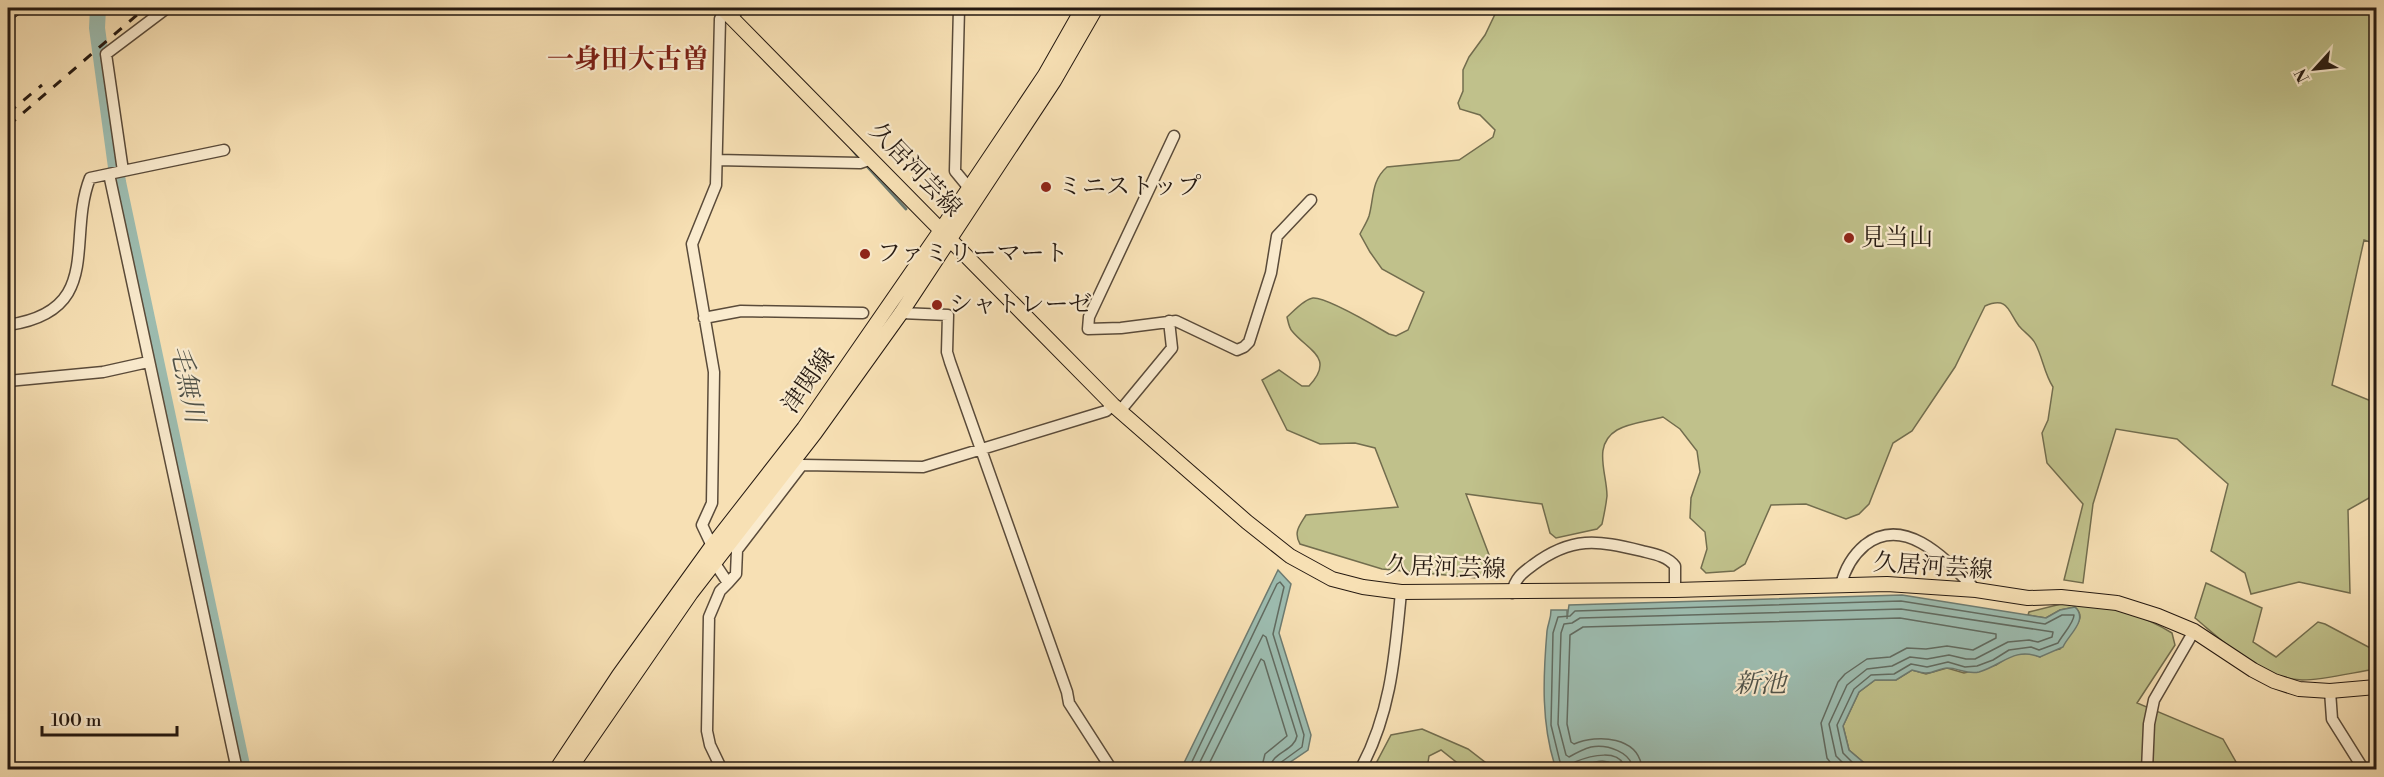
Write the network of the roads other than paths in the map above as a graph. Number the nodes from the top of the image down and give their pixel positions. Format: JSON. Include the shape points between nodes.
{"nodes":[{"id":1,"x":15,"y":8,"type":"edge"},
{"id":2,"x":168,"y":8,"type":"edge"},
{"id":3,"x":959,"y":8,"type":"edge"},
{"id":4,"x":1083,"y":8,"type":"edge"},
{"id":5,"x":1096,"y":8,"type":"edge"},
{"id":6,"x":8,"y":13,"type":"edge"},
{"id":7,"x":727,"y":13,"type":"edge"},
{"id":8,"x":1174,"y":136,"type":"dead end"},
{"id":9,"x":224,"y":150,"type":"dead end"},
{"id":10,"x":717,"y":160,"type":"junction"},
{"id":11,"x":866,"y":161,"type":"junction"},
{"id":12,"x":116,"y":172,"type":"junction"},
{"id":13,"x":969,"y":188,"type":"junction"},
{"id":14,"x":1311,"y":200,"type":"dead end"},
{"id":15,"x":946,"y":234,"type":"junction"},
{"id":16,"x":863,"y":313,"type":"dead end"},
{"id":17,"x":901,"y":313,"type":"junction"},
{"id":18,"x":704,"y":318,"type":"junction"},
{"id":19,"x":1169,"y":321,"type":"junction"},
{"id":20,"x":8,"y":325,"type":"edge"},
{"id":21,"x":148,"y":362,"type":"junction"},
{"id":22,"x":8,"y":381,"type":"edge"},
{"id":23,"x":1116,"y":408,"type":"junction"},
{"id":24,"x":980,"y":448,"type":"junction"},
{"id":25,"x":712,"y":546,"type":"junction"},
{"id":26,"x":714,"y":562,"type":"junction"},
{"id":27,"x":728,"y":583,"type":"junction"},
{"id":28,"x":1841,"y":585,"type":"junction"},
{"id":29,"x":1675,"y":590,"type":"junction"},
{"id":30,"x":1976,"y":590,"type":"junction"},
{"id":31,"x":1401,"y":592,"type":"junction"},
{"id":32,"x":1512,"y":593,"type":"junction"},
{"id":33,"x":2194,"y":631,"type":"junction"},
{"id":34,"x":2376,"y":687,"type":"edge"},
{"id":35,"x":2330,"y":691,"type":"junction"},
{"id":36,"x":237,"y":770,"type":"edge"},
{"id":37,"x":556,"y":770,"type":"edge"},
{"id":38,"x":570,"y":770,"type":"edge"},
{"id":39,"x":722,"y":770,"type":"edge"},
{"id":40,"x":1112,"y":770,"type":"edge"},
{"id":41,"x":1360,"y":770,"type":"edge"},
{"id":42,"x":2147,"y":770,"type":"edge"},
{"id":43,"x":2364,"y":770,"type":"edge"}],
"edges":[{"from":1,"to":6,"type":"main road"},
{"from":2,"to":12,"type":"street","via":[[106,54]]},
{"from":3,"to":13,"type":"street","via":[[955,171]]},
{"from":4,"to":13,"type":"main road","name":"津関線","via":[[1045,75]]},
{"from":5,"to":15,"type":"main road","name":"津関線","via":[[1054,81]]},
{"from":7,"to":10,"type":"street"},
{"from":7,"to":11,"type":"main road","name":"久居河芸線"},
{"from":8,"to":19,"type":"street","via":[[1086,329]]},
{"from":9,"to":12,"type":"street"},
{"from":10,"to":11,"type":"street"},
{"from":10,"to":18,"type":"street","via":[[716,185],[692,244]]},
{"from":11,"to":15,"type":"main road","name":"久居河芸線"},
{"from":12,"to":20,"type":"street","via":[[93,176],[87,184],[78,269],[65,296],[34,319]]},
{"from":12,"to":21,"type":"street"},
{"from":13,"to":15,"type":"main road","name":"津関線"},
{"from":14,"to":19,"type":"street","via":[[1277,236],[1264,298],[1244,348],[1237,350]]},
{"from":15,"to":17,"type":"main road","name":"津関線"},
{"from":15,"to":23,"type":"main road","name":"久居河芸線"},
{"from":15,"to":25,"type":"main road","name":"津関線"},
{"from":16,"to":18,"type":"street","via":[[741,311]]},
{"from":17,"to":24,"type":"street","via":[[948,315],[947,352]]},
{"from":17,"to":26,"type":"main road","name":"津関線","via":[[815,433]]},
{"from":18,"to":25,"type":"street","via":[[714,372],[715,406],[712,503],[702,525]]},
{"from":19,"to":23,"type":"street","via":[[1172,348]]},
{"from":21,"to":22,"type":"street","via":[[103,372]]},
{"from":21,"to":36,"type":"street"},
{"from":23,"to":24,"type":"street"},
{"from":23,"to":31,"type":"main road","name":"久居河芸線","via":[[1290,556],[1332,579]]},
{"from":24,"to":27,"type":"street","via":[[922,467],[802,465],[737,550],[736,574]]},
{"from":24,"to":40,"type":"street","via":[[1069,703]]},
{"from":25,"to":26,"type":"street"},
{"from":25,"to":37,"type":"main road","name":"津関線"},
{"from":26,"to":27,"type":"street"},
{"from":26,"to":38,"type":"main road","name":"津関線"},
{"from":27,"to":39,"type":"street","via":[[720,591],[709,617],[707,731]]},
{"from":28,"to":29,"type":"main road","name":"久居河芸線"},
{"from":28,"to":30,"type":"main road","name":"久居河芸線"},
{"from":28,"to":30,"type":"street","via":[[1849,562],[1863,547],[1894,535],[1924,544]]},
{"from":29,"to":32,"type":"main road","name":"久居河芸線"},
{"from":29,"to":32,"type":"street","via":[[1675,566],[1667,558],[1588,541],[1551,553],[1518,576]]},
{"from":30,"to":33,"type":"main road","name":"久居河芸線","via":[[2028,598],[2117,603]]},
{"from":31,"to":32,"type":"main road","name":"久居河芸線"},
{"from":31,"to":41,"type":"street","via":[[1390,689],[1377,733]]},
{"from":33,"to":35,"type":"main road","name":"久居河芸線","via":[[2274,681],[2299,689]]},
{"from":33,"to":42,"type":"street","via":[[2154,700]]},
{"from":34,"to":35,"type":"main road","name":"久居河芸線"},
{"from":35,"to":43,"type":"street","via":[[2332,719]]}]}
